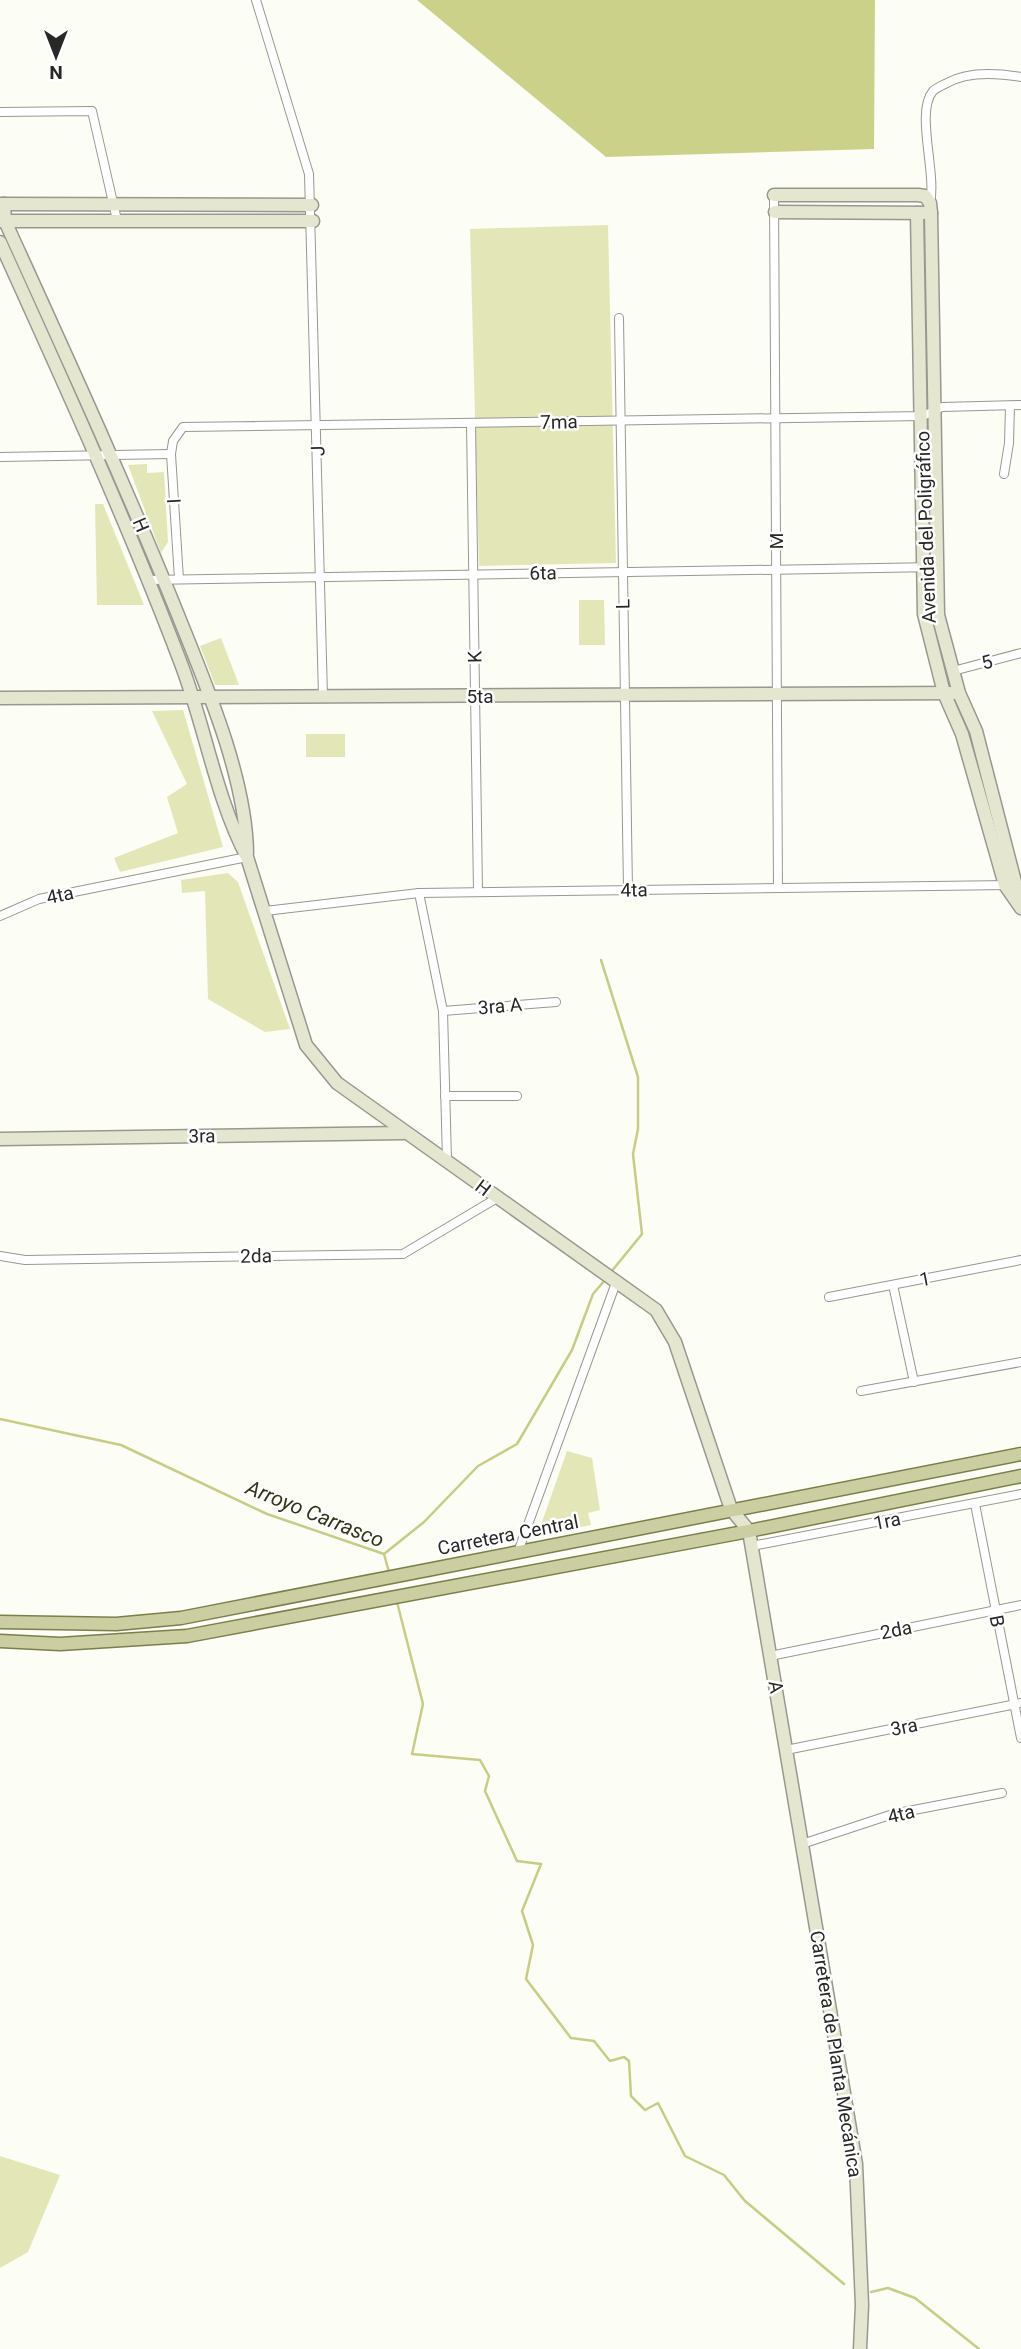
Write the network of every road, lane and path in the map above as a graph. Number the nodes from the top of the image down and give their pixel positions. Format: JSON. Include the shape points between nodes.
{"nodes":[{"id":1,"x":256,"y":0,"type":"edge"},
{"id":2,"x":1021,"y":77,"type":"edge"},
{"id":3,"x":0,"y":112,"type":"edge"},
{"id":4,"x":774,"y":195,"type":"joint"},
{"id":5,"x":2,"y":204,"type":"edge"},
{"id":6,"x":113,"y":204,"type":"junction"},
{"id":7,"x":312,"y":205,"type":"junction"},
{"id":8,"x":931,"y":208,"type":"junction"},
{"id":9,"x":775,"y":212,"type":"junction"},
{"id":10,"x":917,"y":213,"type":"junction"},
{"id":11,"x":117,"y":220,"type":"junction"},
{"id":12,"x":2,"y":221,"type":"edge"},
{"id":13,"x":313,"y":221,"type":"junction"},
{"id":14,"x":0,"y":242,"type":"edge"},
{"id":15,"x":619,"y":318,"type":"dead end"},
{"id":16,"x":1021,"y":405,"type":"edge"},
{"id":17,"x":1010,"y":406,"type":"junction"},
{"id":18,"x":928,"y":413,"type":"junction"},
{"id":19,"x":776,"y":419,"type":"junction"},
{"id":20,"x":620,"y":421,"type":"junction"},
{"id":21,"x":471,"y":423,"type":"junction"},
{"id":22,"x":318,"y":426,"type":"junction"},
{"id":23,"x":183,"y":427,"type":"joint"},
{"id":24,"x":172,"y":454,"type":"junction"},
{"id":25,"x":96,"y":456,"type":"junction"},
{"id":26,"x":112,"y":456,"type":"junction"},
{"id":27,"x":0,"y":457,"type":"edge"},
{"id":28,"x":1004,"y":474,"type":"dead end"},
{"id":29,"x":931,"y":567,"type":"junction"},
{"id":30,"x":776,"y":569,"type":"junction"},
{"id":31,"x":623,"y":572,"type":"junction"},
{"id":32,"x":473,"y":574,"type":"junction"},
{"id":33,"x":321,"y":577,"type":"junction"},
{"id":34,"x":179,"y":579,"type":"junction"},
{"id":35,"x":148,"y":580,"type":"junction"},
{"id":36,"x":164,"y":580,"type":"junction"},
{"id":37,"x":1021,"y":653,"type":"edge"},
{"id":38,"x":953,"y":671,"type":"junction"},
{"id":39,"x":944,"y":693,"type":"junction"},
{"id":40,"x":959,"y":693,"type":"junction"},
{"id":41,"x":777,"y":694,"type":"junction"},
{"id":42,"x":625,"y":695,"type":"junction"},
{"id":43,"x":323,"y":696,"type":"junction"},
{"id":44,"x":475,"y":696,"type":"junction"},
{"id":45,"x":194,"y":697,"type":"junction"},
{"id":46,"x":211,"y":697,"type":"junction"},
{"id":47,"x":0,"y":698,"type":"edge"},
{"id":48,"x":247,"y":857,"type":"junction"},
{"id":49,"x":1015,"y":885,"type":"edge"},
{"id":50,"x":778,"y":888,"type":"junction"},
{"id":51,"x":628,"y":890,"type":"junction"},
{"id":52,"x":478,"y":892,"type":"junction"},
{"id":53,"x":419,"y":893,"type":"junction"},
{"id":54,"x":1021,"y":907,"type":"edge"},
{"id":55,"x":265,"y":911,"type":"junction"},
{"id":56,"x":0,"y":916,"type":"edge"},
{"id":57,"x":556,"y":1002,"type":"dead end"},
{"id":58,"x":443,"y":1011,"type":"junction"},
{"id":59,"x":445,"y":1096,"type":"junction"},
{"id":60,"x":517,"y":1096,"type":"dead end"},
{"id":61,"x":403,"y":1133,"type":"junction"},
{"id":62,"x":0,"y":1139,"type":"edge"},
{"id":63,"x":447,"y":1160,"type":"junction"},
{"id":64,"x":497,"y":1198,"type":"junction"},
{"id":65,"x":0,"y":1256,"type":"edge"},
{"id":66,"x":1021,"y":1260,"type":"edge"},
{"id":67,"x":617,"y":1280,"type":"junction"},
{"id":68,"x":893,"y":1285,"type":"junction"},
{"id":69,"x":829,"y":1297,"type":"dead end"},
{"id":70,"x":1021,"y":1362,"type":"edge"},
{"id":71,"x":914,"y":1382,"type":"junction"},
{"id":72,"x":861,"y":1391,"type":"dead end"},
{"id":73,"x":1021,"y":1454,"type":"edge"},
{"id":74,"x":1021,"y":1476,"type":"edge"},
{"id":75,"x":1021,"y":1494,"type":"edge"},
{"id":76,"x":975,"y":1504,"type":"junction"},
{"id":77,"x":731,"y":1509,"type":"junction"},
{"id":78,"x":750,"y":1531,"type":"junction"},
{"id":79,"x":752,"y":1546,"type":"junction"},
{"id":80,"x":518,"y":1552,"type":"junction"},
{"id":81,"x":1021,"y":1605,"type":"edge"},
{"id":82,"x":995,"y":1610,"type":"junction"},
{"id":83,"x":0,"y":1622,"type":"edge"},
{"id":84,"x":68,"y":1625,"type":"junction"},
{"id":85,"x":0,"y":1641,"type":"edge"},
{"id":86,"x":60,"y":1644,"type":"junction"},
{"id":87,"x":770,"y":1656,"type":"junction"},
{"id":88,"x":1018,"y":1704,"type":"edge"},
{"id":89,"x":1021,"y":1738,"type":"edge"},
{"id":90,"x":786,"y":1750,"type":"junction"},
{"id":91,"x":1002,"y":1793,"type":"dead end"},
{"id":92,"x":802,"y":1844,"type":"junction"},
{"id":93,"x":860,"y":2349,"type":"edge"}],
"edges":[{"from":1,"to":7,"type":"street","name":"J","via":[[309,174]]},
{"from":2,"to":8,"type":"street","via":[[959,76],[933,91],[925,123],[934,175]]},
{"from":3,"to":6,"type":"street","via":[[92,111]]},
{"from":4,"to":8,"type":"street","via":[[918,195],[925,196]]},
{"from":4,"to":9,"type":"street","name":"M"},
{"from":5,"to":6,"type":"street"},
{"from":5,"to":12,"type":"street","name":"H"},
{"from":6,"to":7,"type":"street"},
{"from":6,"to":11,"type":"street"},
{"from":7,"to":13,"type":"street","name":"J"},
{"from":8,"to":10,"type":"street"},
{"from":8,"to":18,"type":"street","name":"Avenida del Poligráfico"},
{"from":9,"to":10,"type":"street"},
{"from":9,"to":19,"type":"street","name":"M"},
{"from":10,"to":18,"type":"street","name":"Avenida del Poligráfico"},
{"from":11,"to":12,"type":"street"},
{"from":11,"to":13,"type":"street"},
{"from":12,"to":26,"type":"street","name":"H"},
{"from":13,"to":22,"type":"street","name":"J"},
{"from":14,"to":25,"type":"street","name":"H"},
{"from":15,"to":20,"type":"street","name":"L"},
{"from":16,"to":17,"type":"street","name":"7ma"},
{"from":17,"to":18,"type":"street","name":"7ma","via":[[977,405]]},
{"from":17,"to":28,"type":"street"},
{"from":18,"to":19,"type":"street","name":"7ma"},
{"from":18,"to":29,"type":"street","name":"Avenida del Poligráfico"},
{"from":19,"to":20,"type":"street","name":"7ma"},
{"from":19,"to":30,"type":"street","name":"M"},
{"from":20,"to":21,"type":"street","name":"7ma"},
{"from":20,"to":31,"type":"street","name":"L"},
{"from":21,"to":22,"type":"street","name":"7ma"},
{"from":21,"to":32,"type":"street","name":"K"},
{"from":22,"to":23,"type":"street","name":"7ma"},
{"from":22,"to":33,"type":"street","name":"J"},
{"from":23,"to":24,"type":"street","name":"I","via":[[173,441]]},
{"from":24,"to":26,"type":"street"},
{"from":24,"to":34,"type":"street","name":"I"},
{"from":25,"to":26,"type":"street"},
{"from":25,"to":27,"type":"street"},
{"from":25,"to":35,"type":"street","name":"H"},
{"from":26,"to":36,"type":"street","name":"H"},
{"from":29,"to":30,"type":"street","name":"6ta"},
{"from":29,"to":38,"type":"street","name":"Avenida del Poligráfico"},
{"from":29,"to":39,"type":"street","name":"Avenida del Poligráfico","via":[[924,614]]},
{"from":30,"to":31,"type":"street","name":"6ta"},
{"from":30,"to":41,"type":"street","name":"M"},
{"from":31,"to":32,"type":"street","name":"6ta"},
{"from":31,"to":42,"type":"street","name":"L"},
{"from":32,"to":33,"type":"street","name":"6ta"},
{"from":32,"to":44,"type":"street","name":"K"},
{"from":33,"to":34,"type":"street","name":"6ta"},
{"from":33,"to":43,"type":"street","name":"J"},
{"from":34,"to":36,"type":"street","name":"6ta"},
{"from":35,"to":36,"type":"street","name":"6ta"},
{"from":35,"to":45,"type":"street","name":"H"},
{"from":36,"to":46,"type":"street","name":"H"},
{"from":37,"to":38,"type":"street","name":"5"},
{"from":38,"to":40,"type":"street","name":"Avenida del Poligráfico"},
{"from":39,"to":40,"type":"street","name":"5ta"},
{"from":39,"to":41,"type":"street","name":"5ta"},
{"from":39,"to":49,"type":"street","name":"Avenida del Poligráfico"},
{"from":40,"to":49,"type":"street","name":"Avenida del Poligráfico","via":[[976,731]]},
{"from":41,"to":42,"type":"street","name":"5ta"},
{"from":41,"to":50,"type":"street","name":"M"},
{"from":42,"to":44,"type":"street","name":"5ta"},
{"from":42,"to":51,"type":"street","name":"L"},
{"from":43,"to":44,"type":"street","name":"5ta"},
{"from":43,"to":46,"type":"street","name":"5ta"},
{"from":44,"to":52,"type":"street","name":"K"},
{"from":45,"to":46,"type":"street","name":"5ta"},
{"from":45,"to":47,"type":"street","name":"5ta"},
{"from":45,"to":48,"type":"street","name":"H","via":[[233,830]]},
{"from":46,"to":48,"type":"street","name":"H","via":[[246,825]]},
{"from":48,"to":55,"type":"street","name":"H"},
{"from":48,"to":56,"type":"street","name":"4ta","via":[[39,899]]},
{"from":49,"to":50,"type":"street","name":"4ta"},
{"from":49,"to":54,"type":"street","name":"Avenida del Poligráfico"},
{"from":50,"to":51,"type":"street","name":"4ta"},
{"from":51,"to":52,"type":"street","name":"4ta"},
{"from":52,"to":53,"type":"street","name":"4ta"},
{"from":53,"to":55,"type":"street","name":"4ta"},
{"from":53,"to":58,"type":"street"},
{"from":55,"to":61,"type":"street","name":"H","via":[[306,1045],[337,1083]]},
{"from":57,"to":58,"type":"street","name":"3ra A"},
{"from":58,"to":59,"type":"street"},
{"from":59,"to":60,"type":"street"},
{"from":59,"to":63,"type":"street"},
{"from":61,"to":62,"type":"street","name":"3ra"},
{"from":61,"to":63,"type":"street","name":"H"},
{"from":63,"to":64,"type":"street","name":"H"},
{"from":64,"to":65,"type":"street","name":"2da","via":[[403,1254],[25,1260]]},
{"from":64,"to":67,"type":"street","name":"H"},
{"from":66,"to":68,"type":"street","name":"1"},
{"from":67,"to":77,"type":"street","name":"H","via":[[656,1310],[671,1334]]},
{"from":67,"to":80,"type":"street"},
{"from":68,"to":69,"type":"street","name":"1"},
{"from":68,"to":71,"type":"street"},
{"from":70,"to":71,"type":"street"},
{"from":71,"to":72,"type":"street"},
{"from":73,"to":77,"type":"main road","name":"Carretera Central"},
{"from":74,"to":78,"type":"main road","name":"Carretera Central"},
{"from":75,"to":76,"type":"street","name":"1ra"},
{"from":76,"to":79,"type":"street","name":"1ra"},
{"from":76,"to":82,"type":"street","name":"B"},
{"from":77,"to":78,"type":"street"},
{"from":77,"to":80,"type":"main road","name":"Carretera Central"},
{"from":78,"to":79,"type":"street","name":"A"},
{"from":78,"to":86,"type":"main road","name":"Carretera Central","via":[[187,1636]]},
{"from":79,"to":87,"type":"street","name":"A"},
{"from":80,"to":84,"type":"main road","name":"Carretera Central","via":[[181,1618]]},
{"from":81,"to":82,"type":"street","name":"2da"},
{"from":82,"to":87,"type":"street","name":"2da"},
{"from":82,"to":88,"type":"street","name":"B"},
{"from":83,"to":84,"type":"main road","name":"Carretera Central"},
{"from":84,"to":86,"type":"main road"},
{"from":85,"to":86,"type":"main road","name":"Carretera Central"},
{"from":87,"to":90,"type":"street","name":"A"},
{"from":88,"to":89,"type":"street","name":"B"},
{"from":88,"to":90,"type":"street","name":"3ra"},
{"from":90,"to":92,"type":"street","name":"A"},
{"from":91,"to":92,"type":"street","name":"4ta","via":[[893,1814]]},
{"from":92,"to":93,"type":"street","name":"Carretera de Planta Mecánica","via":[[856,2164]]}]}
